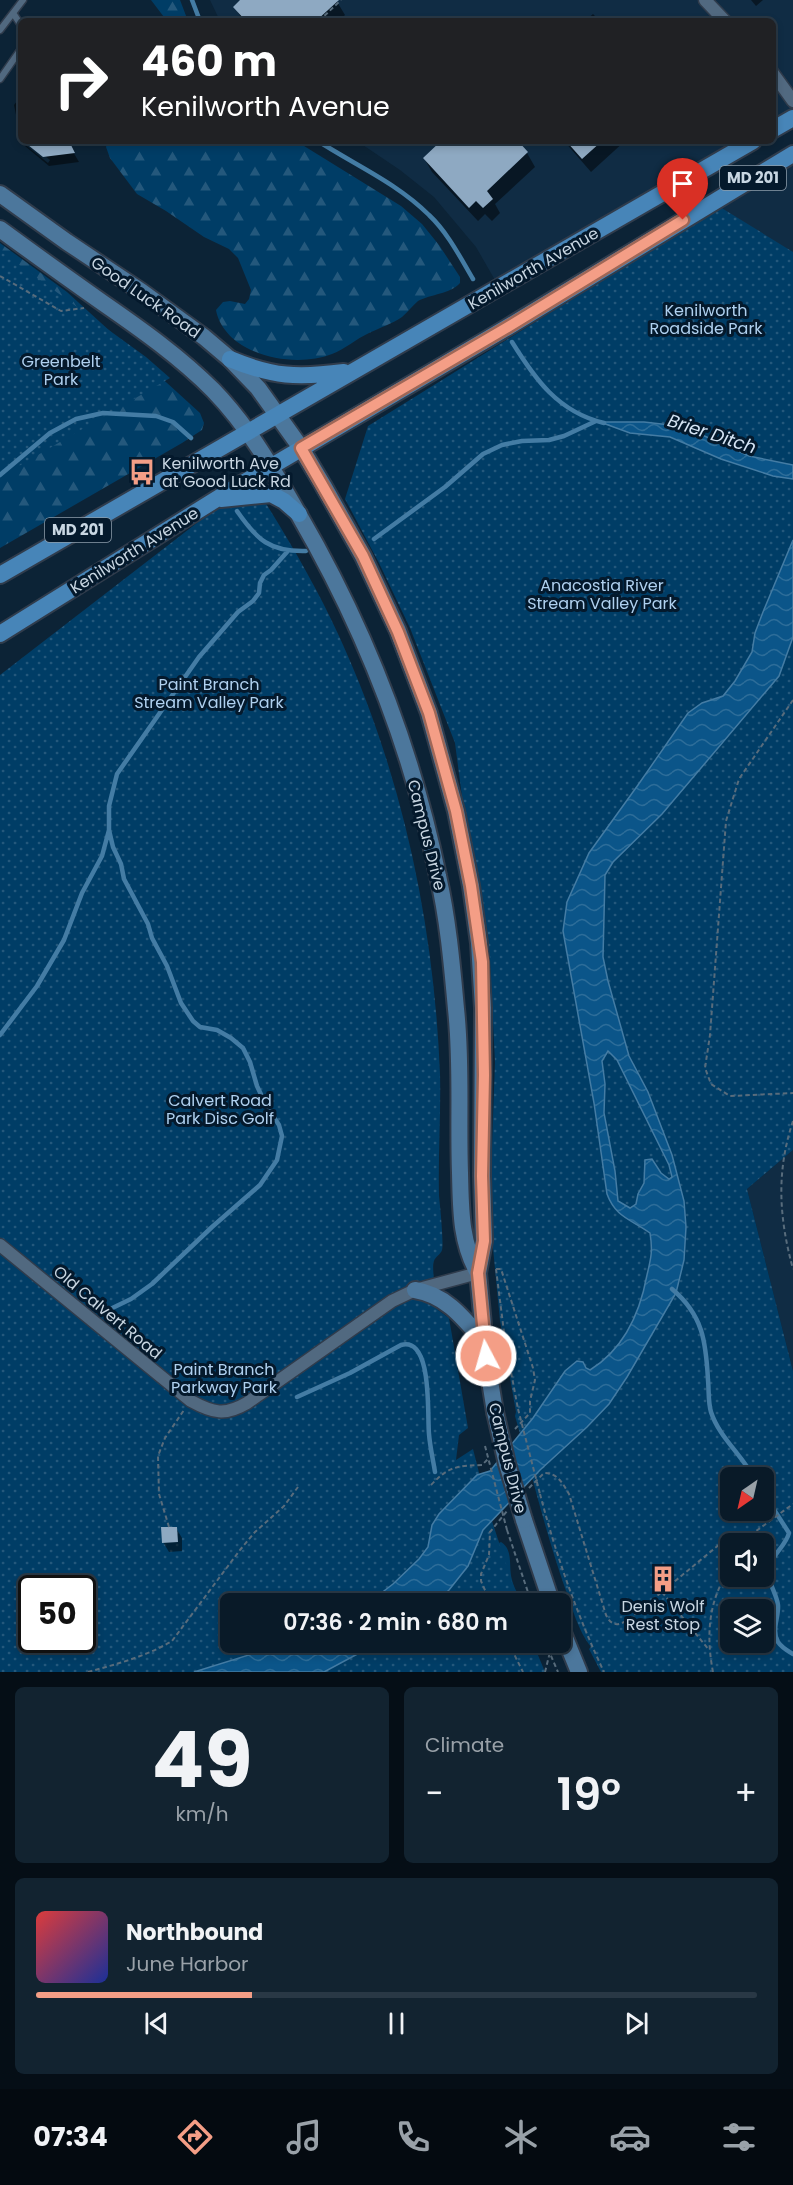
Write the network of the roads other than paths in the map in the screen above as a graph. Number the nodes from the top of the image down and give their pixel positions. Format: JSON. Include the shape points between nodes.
{"nodes":[{"id":1,"x":23,"y":0,"type":"edge"},
{"id":2,"x":705,"y":0,"type":"edge"},
{"id":3,"x":13,"y":13,"type":"junction"},
{"id":4,"x":722,"y":18,"type":"edge"},
{"id":5,"x":18,"y":20,"type":"edge"},
{"id":6,"x":0,"y":30,"type":"edge"},
{"id":7,"x":18,"y":53,"type":"edge"},
{"id":8,"x":776,"y":78,"type":"edge"},
{"id":9,"x":0,"y":79,"type":"edge"},
{"id":10,"x":793,"y":101,"type":"edge"},
{"id":11,"x":793,"y":118,"type":"edge"},
{"id":12,"x":776,"y":128,"type":"edge"},
{"id":13,"x":748,"y":144,"type":"edge"},
{"id":14,"x":793,"y":154,"type":"edge"},
{"id":15,"x":0,"y":194,"type":"edge"},
{"id":16,"x":0,"y":229,"type":"edge"},
{"id":17,"x":230,"y":359,"type":"junction"},
{"id":18,"x":354,"y":371,"type":"junction"},
{"id":19,"x":278,"y":415,"type":"junction"},
{"id":20,"x":248,"y":432,"type":"junction"},
{"id":21,"x":301,"y":448,"type":"junction"},
{"id":22,"x":271,"y":466,"type":"junction"},
{"id":23,"x":214,"y":500,"type":"junction"},
{"id":24,"x":299,"y":514,"type":"junction"},
{"id":25,"x":0,"y":575,"type":"edge"},
{"id":26,"x":0,"y":634,"type":"edge"},
{"id":27,"x":0,"y":1245,"type":"edge"},
{"id":28,"x":478,"y":1273,"type":"junction"},
{"id":29,"x":415,"y":1290,"type":"junction"},
{"id":30,"x":485,"y":1343,"type":"junction"},
{"id":31,"x":548,"y":1593,"type":"edge"},
{"id":32,"x":571,"y":1652,"type":"edge"},
{"id":33,"x":579,"y":1672,"type":"edge"}],
"edges":[{"from":1,"to":3,"type":"lane"},
{"from":2,"to":4,"type":"street"},
{"from":3,"to":5,"type":"lane"},
{"from":3,"to":6,"type":"lane"},
{"from":7,"to":9,"type":"lane"},
{"from":8,"to":10,"type":"street"},
{"from":11,"to":12,"type":"main road"},
{"from":13,"to":18,"type":"main road","name":"Kenilworth Avenue","number":"MD 201"},
{"from":14,"to":21,"type":"main road","name":"Kenilworth Avenue","number":"MD 201"},
{"from":15,"to":17,"type":"main road","name":"Good Luck Road","via":[[142,292]]},
{"from":16,"to":20,"type":"main road","name":"Good Luck Road","via":[[191,369]]},
{"from":17,"to":18,"type":"main road","via":[[256,370],[283,375]]},
{"from":17,"to":19,"type":"main road","name":"Good Luck Road"},
{"from":18,"to":19,"type":"main road","name":"Kenilworth Avenue","number":"MD 201"},
{"from":19,"to":20,"type":"main road","name":"Kenilworth Avenue","number":"MD 201"},
{"from":19,"to":21,"type":"main road","name":"Campus Drive"},
{"from":20,"to":22,"type":"main road","name":"Campus Drive"},
{"from":20,"to":25,"type":"main road","name":"Kenilworth Avenue","number":"MD 201"},
{"from":21,"to":22,"type":"main road","name":"Kenilworth Avenue","number":"MD 201"},
{"from":21,"to":28,"type":"main road","name":"Campus Drive","via":[[363,556],[398,632],[429,713],[456,811],[482,972],[484,1241]]},
{"from":22,"to":23,"type":"main road","name":"Kenilworth Avenue","number":"MD 201"},
{"from":22,"to":24,"type":"main road","name":"Campus Drive"},
{"from":23,"to":24,"type":"main road","via":[[271,494]]},
{"from":23,"to":26,"type":"main road","name":"Kenilworth Avenue","number":"MD 201"},
{"from":24,"to":28,"type":"main road","name":"Campus Drive","via":[[362,638],[397,725],[428,833],[443,905],[459,1034],[462,1224],[468,1255]]},
{"from":27,"to":29,"type":"street","name":"Old Calvert Road","via":[[184,1396],[216,1412],[228,1412],[247,1403],[378,1309]]},
{"from":28,"to":29,"type":"street","name":"Old Calvert Road"},
{"from":28,"to":30,"type":"main road","name":"Campus Drive"},
{"from":29,"to":30,"type":"main road","via":[[455,1309]]},
{"from":30,"to":31,"type":"main road","name":"Campus Drive","bridge":true,"via":[[507,1464]]},
{"from":32,"to":33,"type":"main road"}]}
